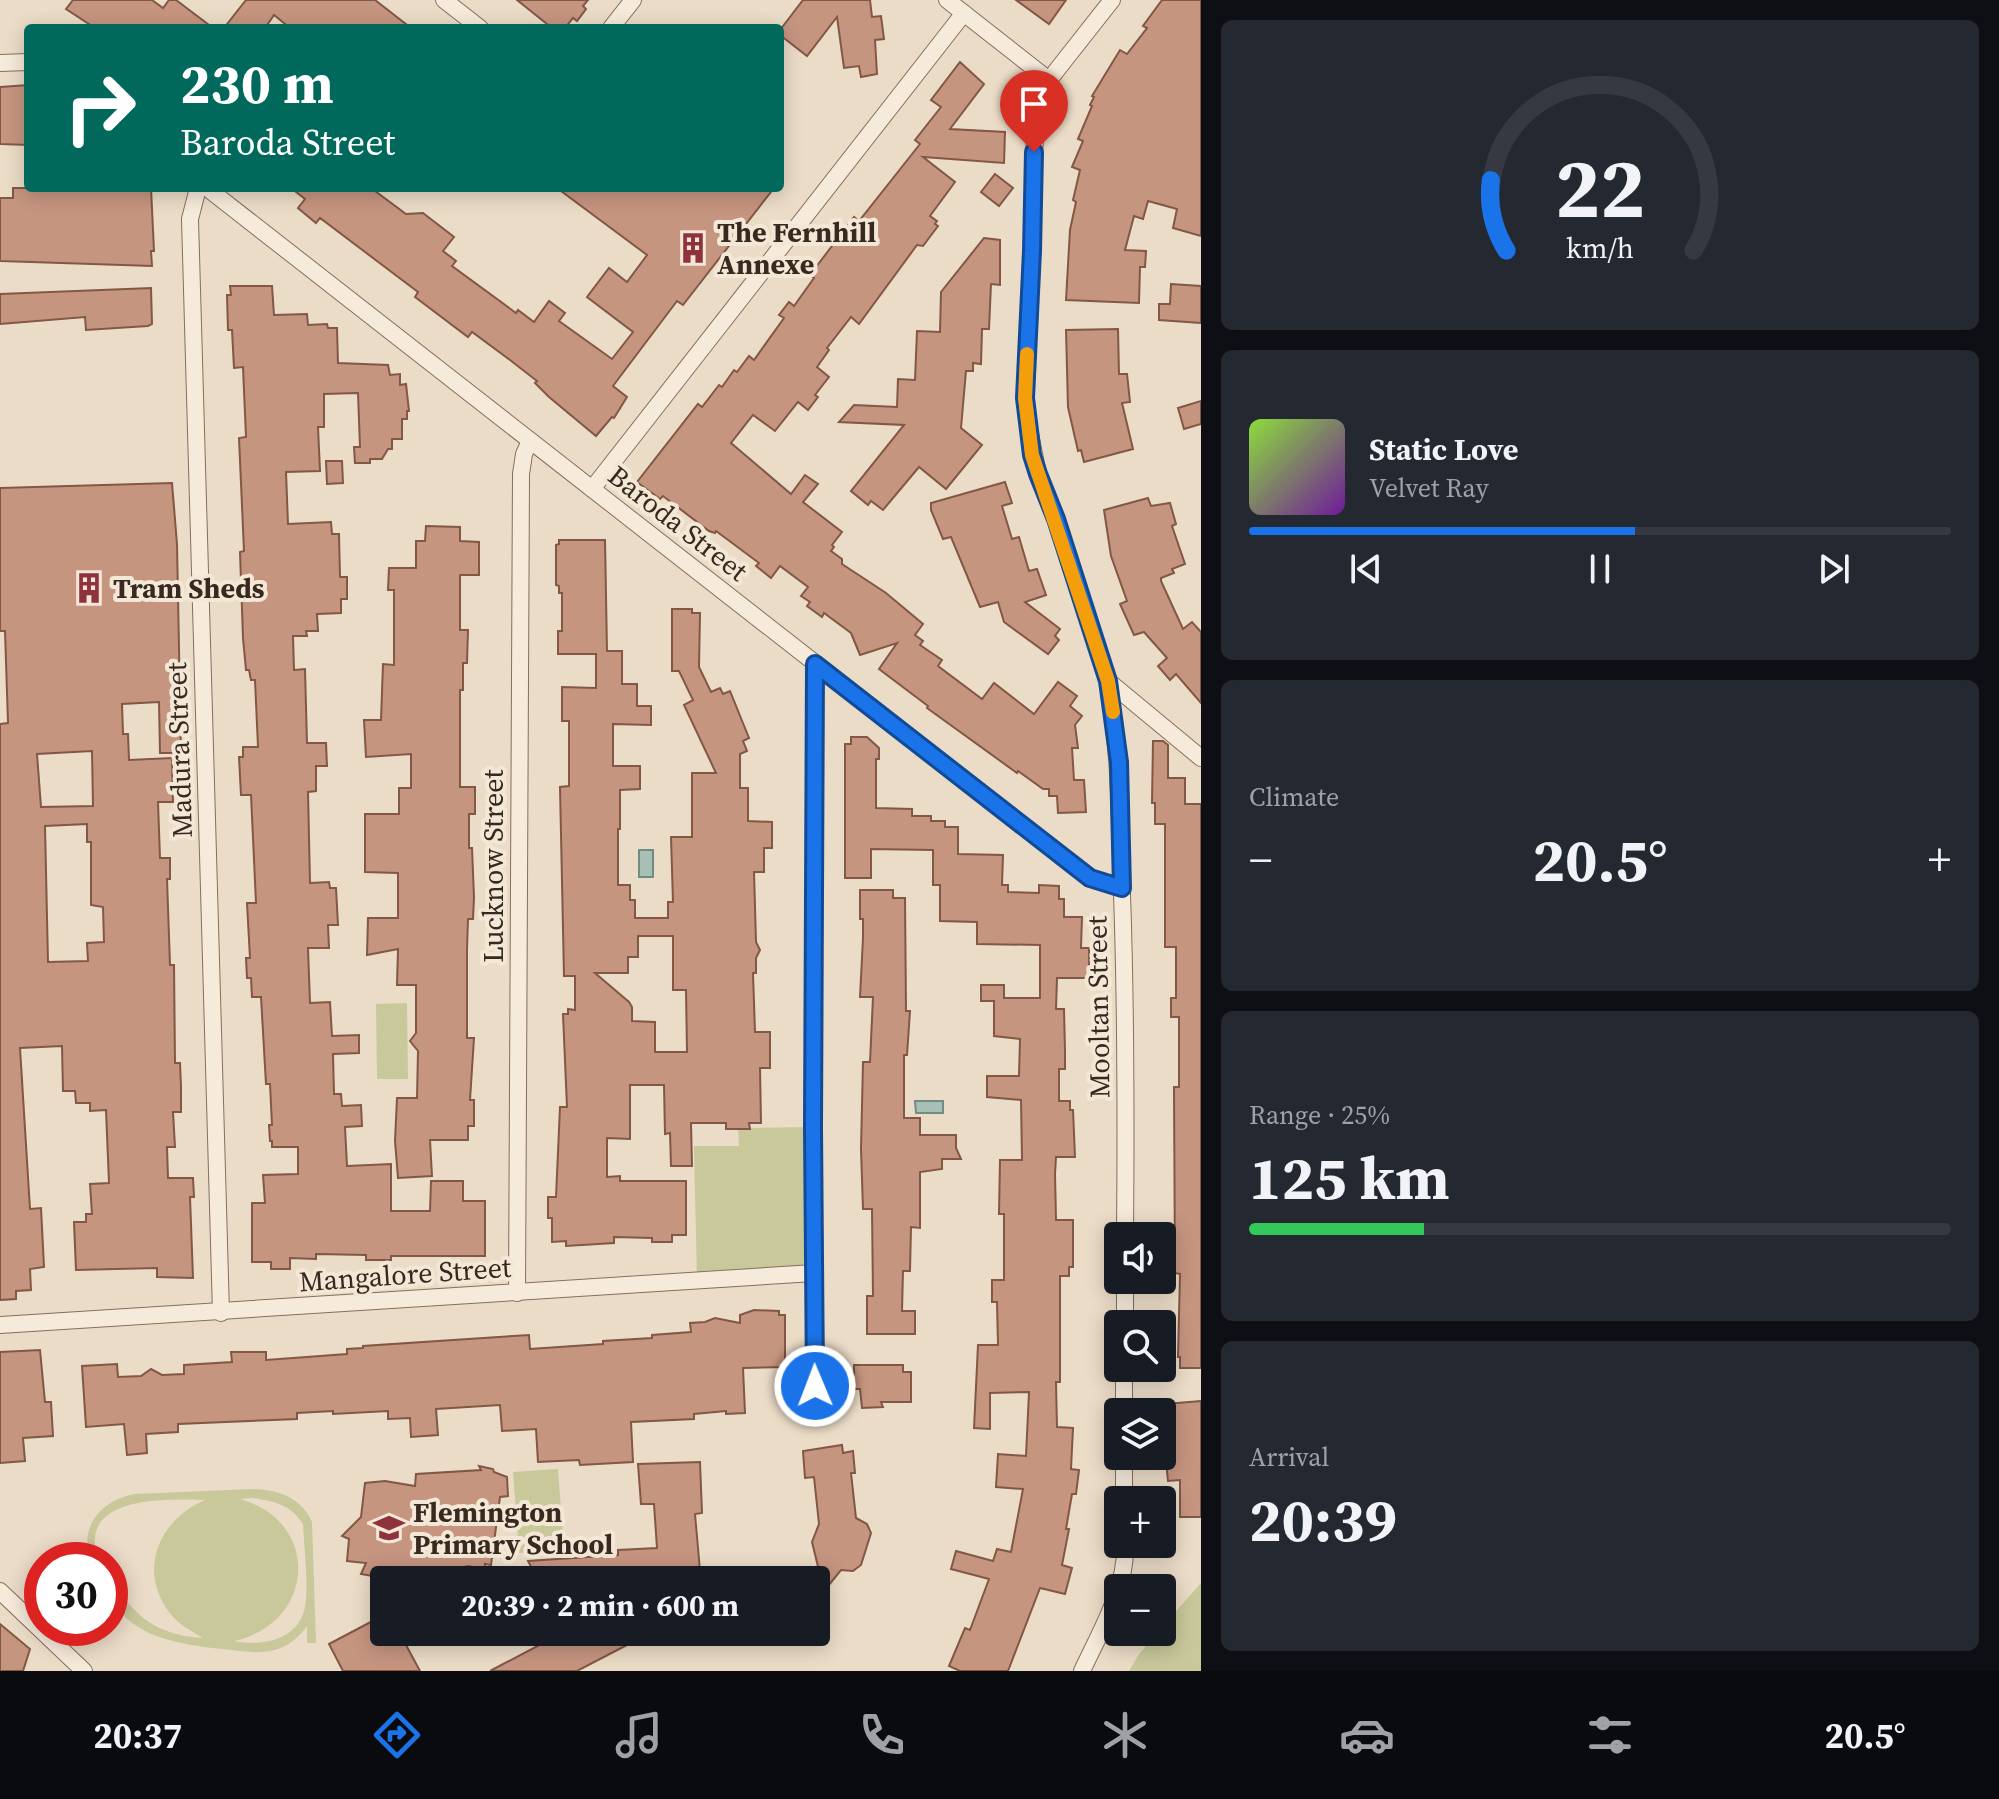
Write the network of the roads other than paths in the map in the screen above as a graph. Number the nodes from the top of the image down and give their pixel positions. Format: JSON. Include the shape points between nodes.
{"nodes":[{"id":1,"x":444,"y":0,"type":"edge"},
{"id":2,"x":633,"y":0,"type":"edge"},
{"id":3,"x":947,"y":0,"type":"edge"},
{"id":4,"x":1112,"y":0,"type":"edge"},
{"id":5,"x":964,"y":13,"type":"junction"},
{"id":6,"x":475,"y":24,"type":"edge"},
{"id":7,"x":614,"y":24,"type":"edge"},
{"id":8,"x":24,"y":62,"type":"edge"},
{"id":9,"x":0,"y":63,"type":"edge"},
{"id":10,"x":1049,"y":80,"type":"junction"},
{"id":11,"x":197,"y":192,"type":"edge"},
{"id":12,"x":212,"y":192,"type":"edge"},
{"id":13,"x":530,"y":441,"type":"junction"},
{"id":14,"x":592,"y":489,"type":"junction"},
{"id":15,"x":815,"y":664,"type":"junction"},
{"id":16,"x":1108,"y":681,"type":"junction"},
{"id":17,"x":1201,"y":758,"type":"edge"},
{"id":18,"x":1122,"y":888,"type":"junction"},
{"id":19,"x":1125,"y":1222,"type":"edge"},
{"id":20,"x":814,"y":1273,"type":"junction"},
{"id":21,"x":517,"y":1293,"type":"junction"},
{"id":22,"x":221,"y":1313,"type":"junction"},
{"id":23,"x":0,"y":1325,"type":"edge"},
{"id":24,"x":816,"y":1415,"type":"dead end"},
{"id":25,"x":1124,"y":1558,"type":"edge"},
{"id":26,"x":1,"y":1592,"type":"edge"},
{"id":27,"x":84,"y":1671,"type":"edge"},
{"id":28,"x":1082,"y":1671,"type":"edge"}],
"edges":[{"from":1,"to":6,"type":"street"},
{"from":2,"to":7,"type":"street"},
{"from":3,"to":5,"type":"street"},
{"from":4,"to":10,"type":"street"},
{"from":5,"to":10,"type":"street"},
{"from":5,"to":14,"type":"street"},
{"from":8,"to":9,"type":"street"},
{"from":10,"to":16,"type":"street","name":"Mooltan Street","via":[[1038,106],[1034,152],[1027,419],[1038,474]]},
{"from":11,"to":22,"type":"street","name":"Madura Street","via":[[190,219]]},
{"from":12,"to":13,"type":"street","name":"Baroda Street"},
{"from":13,"to":14,"type":"street","name":"Baroda Street"},
{"from":13,"to":21,"type":"street","name":"Lucknow Street","via":[[521,474]]},
{"from":14,"to":15,"type":"street","name":"Baroda Street"},
{"from":15,"to":18,"type":"street","name":"Baroda Street","via":[[1090,878]]},
{"from":15,"to":20,"type":"street"},
{"from":16,"to":17,"type":"street"},
{"from":16,"to":18,"type":"street","name":"Mooltan Street","via":[[1119,762]]},
{"from":18,"to":19,"type":"street","name":"Mooltan Street"},
{"from":20,"to":21,"type":"street","name":"Mangalore Street"},
{"from":20,"to":24,"type":"street"},
{"from":21,"to":22,"type":"street","name":"Mangalore Street"},
{"from":22,"to":23,"type":"street","name":"Mangalore Street"},
{"from":25,"to":28,"type":"street","via":[[1116,1595]]},
{"from":26,"to":27,"type":"street"}]}
